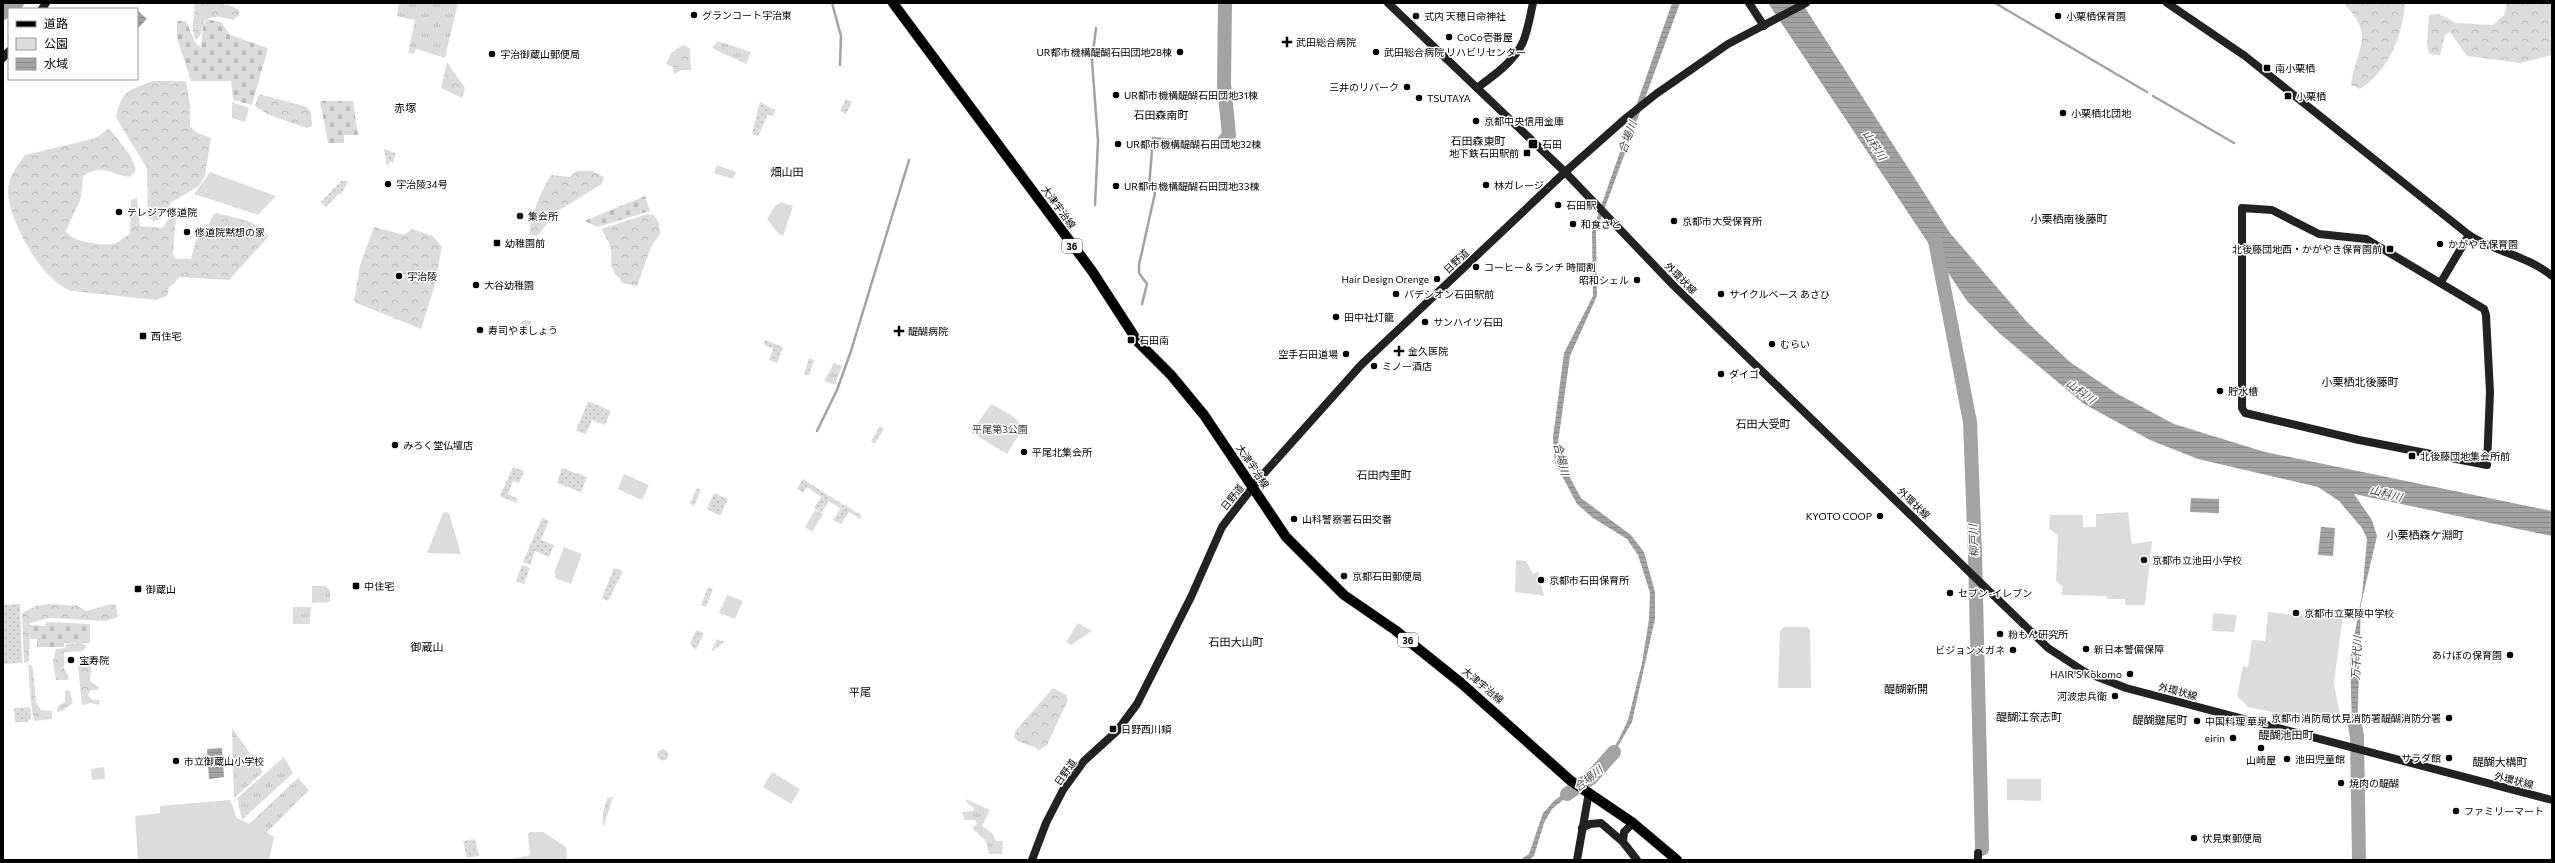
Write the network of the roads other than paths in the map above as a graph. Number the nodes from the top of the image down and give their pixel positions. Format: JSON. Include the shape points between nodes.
{"nodes":[{"id":1,"x":893,"y":3,"type":"edge"},
{"id":2,"x":1388,"y":3,"type":"edge"},
{"id":3,"x":1533,"y":3,"type":"edge"},
{"id":4,"x":1749,"y":3,"type":"edge"},
{"id":5,"x":1806,"y":3,"type":"edge"},
{"id":6,"x":2167,"y":3,"type":"edge"},
{"id":7,"x":1764,"y":26,"type":"junction"},
{"id":8,"x":1477,"y":88,"type":"junction"},
{"id":9,"x":1565,"y":172,"type":"junction"},
{"id":10,"x":2469,"y":235,"type":"junction"},
{"id":11,"x":2552,"y":276,"type":"edge"},
{"id":12,"x":2441,"y":282,"type":"junction"},
{"id":13,"x":1254,"y":487,"type":"junction"},
{"id":14,"x":1586,"y":790,"type":"junction"},
{"id":15,"x":2552,"y":800,"type":"edge"},
{"id":16,"x":1633,"y":823,"type":"junction"},
{"id":17,"x":1582,"y":828,"type":"junction"},
{"id":18,"x":1623,"y":842,"type":"junction"},
{"id":19,"x":1032,"y":860,"type":"edge"},
{"id":20,"x":1577,"y":860,"type":"edge"},
{"id":21,"x":1637,"y":860,"type":"edge"},
{"id":22,"x":1678,"y":860,"type":"edge"}],
"edges":[{"from":1,"to":13,"type":"main road","name":"大津宇治線","number":"36","via":[[1092,271],[1138,342],[1171,375],[1204,415]]},
{"from":2,"to":8,"type":"street","name":"外環状線"},
{"from":3,"to":8,"type":"street","via":[[1523,42],[1516,54]]},
{"from":4,"to":7,"type":"street"},
{"from":5,"to":7,"type":"street","name":"日野道"},
{"from":6,"to":10,"type":"street","via":[[2239,51]]},
{"from":7,"to":9,"type":"street","name":"日野道","via":[[1728,44],[1656,94]]},
{"from":8,"to":9,"type":"street","name":"外環状線"},
{"from":9,"to":13,"type":"street","name":"日野道","via":[[1361,365]]},
{"from":9,"to":15,"type":"street","name":"外環状線","via":[[1673,285],[2048,648],[2085,672],[2126,688]]},
{"from":10,"to":11,"type":"street","via":[[2487,247],[2538,266]]},
{"from":10,"to":12,"type":"street"},
{"from":12,"to":12,"type":"street","via":[[2366,238],[2320,234],[2272,210],[2242,208],[2244,413],[2359,440],[2487,465],[2490,392],[2486,315],[2484,309]]},
{"from":13,"to":14,"type":"main road","name":"大津宇治線","number":"36","via":[[1286,538],[1339,590],[1395,630],[1461,683]]},
{"from":13,"to":19,"type":"street","name":"日野道","via":[[1222,527],[1192,597],[1137,704],[1117,731],[1084,761],[1064,790],[1046,823]]},
{"from":14,"to":16,"type":"main road","name":"大津宇治線","number":"36"},
{"from":14,"to":17,"type":"street"},
{"from":16,"to":18,"type":"street","via":[[1624,832]]},
{"from":16,"to":22,"type":"main road","name":"大津宇治線","number":"36"},
{"from":17,"to":18,"type":"street","via":[[1601,823]]},
{"from":17,"to":20,"type":"street"},
{"from":18,"to":21,"type":"street"}]}
